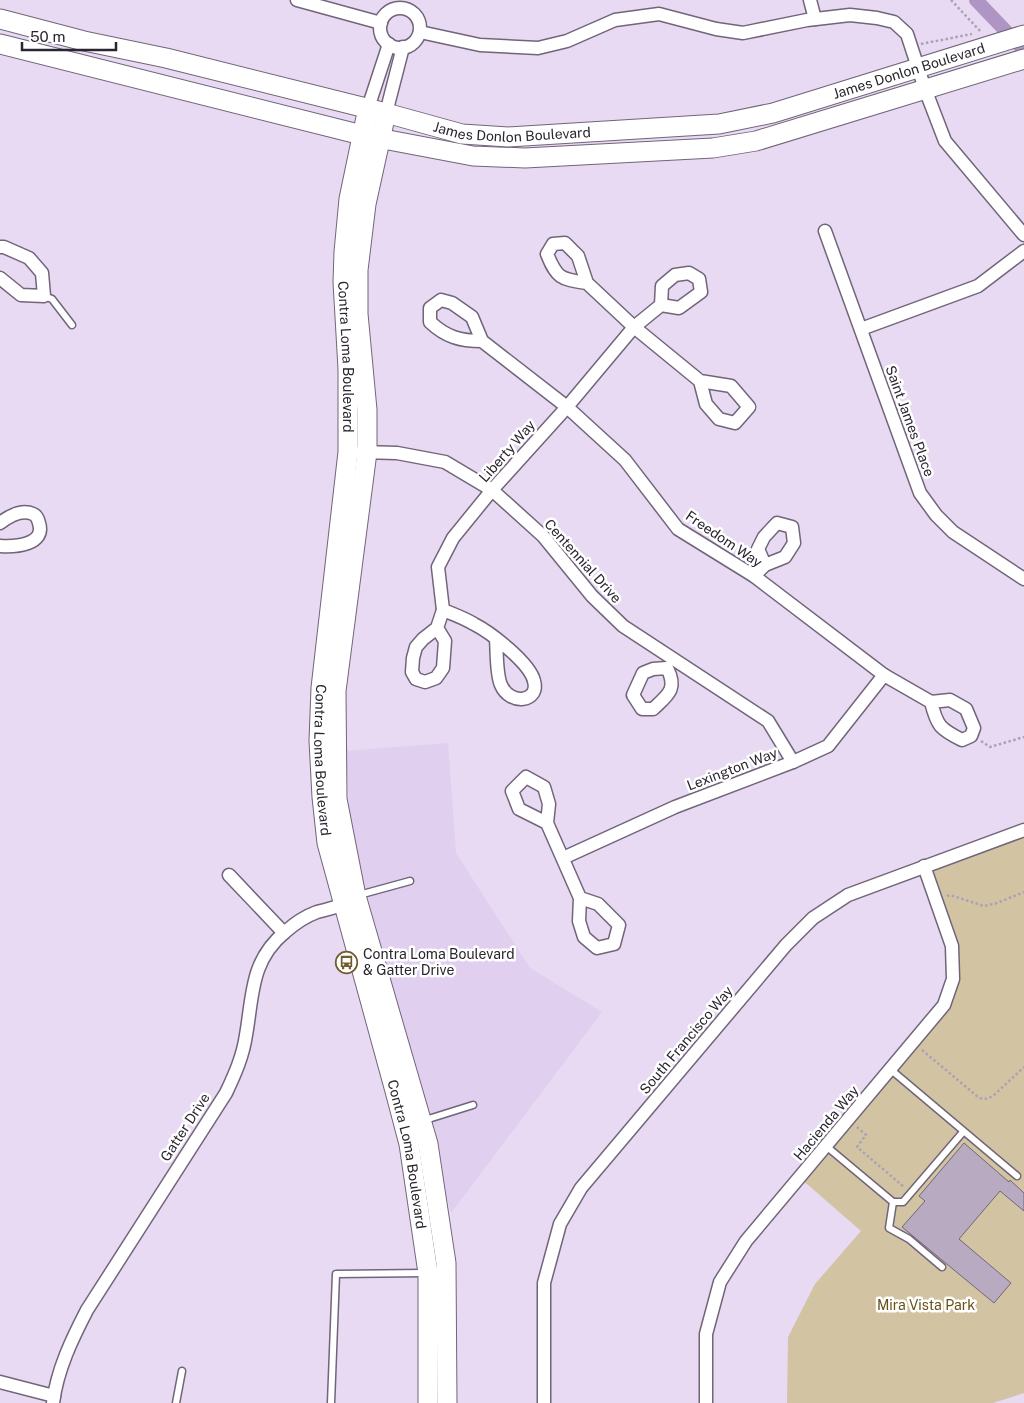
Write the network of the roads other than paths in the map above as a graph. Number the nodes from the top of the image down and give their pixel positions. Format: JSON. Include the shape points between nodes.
{"nodes":[{"id":1,"x":297,"y":0,"type":"edge"},
{"id":2,"x":810,"y":0,"type":"edge"},
{"id":3,"x":0,"y":19,"type":"edge"},
{"id":4,"x":815,"y":19,"type":"junction"},
{"id":5,"x":381,"y":23,"type":"junction"},
{"id":6,"x":420,"y":32,"type":"junction"},
{"id":7,"x":1024,"y":35,"type":"edge"},
{"id":8,"x":0,"y":44,"type":"edge"},
{"id":9,"x":389,"y":44,"type":"junction"},
{"id":10,"x":404,"y":47,"type":"junction"},
{"id":11,"x":1017,"y":61,"type":"edge"},
{"id":12,"x":919,"y":68,"type":"junction"},
{"id":13,"x":925,"y":89,"type":"junction"},
{"id":14,"x":377,"y":111,"type":"junction"},
{"id":15,"x":371,"y":137,"type":"junction"},
{"id":16,"x":825,"y":232,"type":"dead end"},
{"id":17,"x":1024,"y":234,"type":"edge"},
{"id":18,"x":0,"y":247,"type":"edge"},
{"id":19,"x":1024,"y":251,"type":"edge"},
{"id":20,"x":0,"y":278,"type":"edge"},
{"id":21,"x":587,"y":282,"type":"dead end"},
{"id":22,"x":44,"y":296,"type":"junction"},
{"id":23,"x":661,"y":305,"type":"dead end"},
{"id":24,"x":72,"y":324,"type":"dead end"},
{"id":25,"x":634,"y":327,"type":"junction"},
{"id":26,"x":861,"y":330,"type":"junction"},
{"id":27,"x":482,"y":341,"type":"dead end"},
{"id":28,"x":700,"y":381,"type":"dead end"},
{"id":29,"x":567,"y":406,"type":"junction"},
{"id":30,"x":348,"y":452,"type":"junction"},
{"id":31,"x":367,"y":452,"type":"junction"},
{"id":32,"x":492,"y":490,"type":"junction"},
{"id":33,"x":0,"y":523,"type":"edge"},
{"id":34,"x":0,"y":546,"type":"edge"},
{"id":35,"x":765,"y":565,"type":"dead end"},
{"id":36,"x":754,"y":576,"type":"junction"},
{"id":37,"x":1024,"y":579,"type":"edge"},
{"id":38,"x":443,"y":610,"type":"junction"},
{"id":39,"x":437,"y":628,"type":"dead end"},
{"id":40,"x":496,"y":639,"type":"dead end"},
{"id":41,"x":884,"y":675,"type":"junction"},
{"id":42,"x":931,"y":702,"type":"junction"},
{"id":43,"x":793,"y":762,"type":"junction"},
{"id":44,"x":547,"y":823,"type":"dead end"},
{"id":45,"x":1024,"y":830,"type":"edge"},
{"id":46,"x":563,"y":858,"type":"junction"},
{"id":47,"x":924,"y":866,"type":"junction"},
{"id":48,"x":229,"y":875,"type":"dead end"},
{"id":49,"x":410,"y":881,"type":"dead end"},
{"id":50,"x":580,"y":898,"type":"dead end"},
{"id":51,"x":350,"y":900,"type":"junction"},
{"id":52,"x":284,"y":932,"type":"junction"},
{"id":53,"x":890,"y":1069,"type":"junction"},
{"id":54,"x":473,"y":1105,"type":"dead end"},
{"id":55,"x":421,"y":1121,"type":"junction"},
{"id":56,"x":963,"y":1132,"type":"junction"},
{"id":57,"x":826,"y":1146,"type":"junction"},
{"id":58,"x":1017,"y":1176,"type":"dead end"},
{"id":59,"x":893,"y":1202,"type":"junction"},
{"id":60,"x":942,"y":1267,"type":"dead end"},
{"id":61,"x":428,"y":1272,"type":"junction"},
{"id":62,"x":182,"y":1371,"type":"dead end"},
{"id":63,"x":0,"y":1382,"type":"edge"},
{"id":64,"x":53,"y":1399,"type":"edge"},
{"id":65,"x":176,"y":1403,"type":"edge"},
{"id":66,"x":332,"y":1403,"type":"edge"},
{"id":67,"x":428,"y":1403,"type":"edge"},
{"id":68,"x":448,"y":1403,"type":"edge"},
{"id":69,"x":544,"y":1403,"type":"edge"},
{"id":70,"x":706,"y":1403,"type":"edge"}],
"edges":[{"from":1,"to":5,"type":"street"},
{"from":2,"to":4,"type":"street"},
{"from":3,"to":14,"type":"main road","name":"James Donlon Boulevard"},
{"from":4,"to":6,"type":"street","via":[[743,32],[716,29],[659,14],[638,16],[615,20],[568,41],[538,48],[480,45]]},
{"from":4,"to":12,"type":"street","via":[[850,15],[894,22],[907,34]]},
{"from":5,"to":6,"type":"street","via":[[388,12],[401,8],[418,18]]},
{"from":5,"to":9,"type":"street","via":[[382,35]]},
{"from":6,"to":10,"type":"street","via":[[414,42]]},
{"from":7,"to":12,"type":"main road","name":"James Donlon Boulevard","via":[[989,37]]},
{"from":8,"to":15,"type":"main road","name":"James Donlon Boulevard"},
{"from":9,"to":10,"type":"street"},
{"from":9,"to":14,"type":"street"},
{"from":10,"to":14,"type":"street"},
{"from":11,"to":13,"type":"main road","name":"James Donlon Boulevard"},
{"from":12,"to":13,"type":"street"},
{"from":12,"to":14,"type":"main road","name":"James Donlon Boulevard","via":[[773,114],[719,124],[508,137],[462,134]]},
{"from":13,"to":15,"type":"main road","name":"James Donlon Boulevard","via":[[756,141],[713,148],[525,158],[473,156]]},
{"from":13,"to":17,"type":"street","via":[[945,141]]},
{"from":14,"to":15,"type":"main road","name":"Contra Loma Boulevard"},
{"from":15,"to":30,"type":"main road","name":"Contra Loma Boulevard","via":[[349,200],[344,252]]},
{"from":15,"to":31,"type":"main road","name":"Contra Loma Boulevard","via":[[358,270]]},
{"from":16,"to":26,"type":"street","name":"Saint James Place"},
{"from":18,"to":22,"type":"street","via":[[29,258],[42,273]]},
{"from":19,"to":26,"type":"street","via":[[978,286]]},
{"from":20,"to":22,"type":"street","via":[[20,295]]},
{"from":21,"to":25,"type":"street"},
{"from":22,"to":24,"type":"lane","via":[[52,299]]},
{"from":23,"to":25,"type":"street","name":"Liberty Way"},
{"from":25,"to":28,"type":"street"},
{"from":25,"to":29,"type":"street","name":"Liberty Way"},
{"from":26,"to":37,"type":"street","name":"Saint James Place","via":[[920,493],[953,532]]},
{"from":27,"to":29,"type":"street","name":"Freedom Way"},
{"from":29,"to":32,"type":"street","name":"Liberty Way"},
{"from":29,"to":36,"type":"street","name":"Freedom Way","via":[[626,460],[678,529]]},
{"from":30,"to":31,"type":"street","name":"Centennial Drive"},
{"from":30,"to":51,"type":"main road","name":"Contra Loma Boulevard","via":[[321,688],[319,741],[327,843]]},
{"from":31,"to":32,"type":"street","name":"Centennial Drive","via":[[397,453],[445,462]]},
{"from":31,"to":51,"type":"main road","name":"Contra Loma Boulevard","via":[[336,692],[337,799]]},
{"from":32,"to":38,"type":"street","name":"Liberty Way","via":[[453,538],[438,567]]},
{"from":32,"to":43,"type":"street","name":"Centennial Drive","via":[[543,536],[592,596],[623,626],[671,663],[768,721]]},
{"from":33,"to":34,"type":"street","via":[[20,513],[33,514],[40,525],[39,534],[30,543]]},
{"from":35,"to":36,"type":"street"},
{"from":36,"to":41,"type":"street","name":"Freedom Way"},
{"from":38,"to":39,"type":"street"},
{"from":38,"to":40,"type":"street","via":[[475,624]]},
{"from":41,"to":42,"type":"street","name":"Freedom Way"},
{"from":41,"to":43,"type":"street","name":"Lexington Way","via":[[828,746]]},
{"from":42,"to":42,"type":"street","via":[[936,722],[947,732],[962,740],[971,736],[974,728],[966,709],[950,700]]},
{"from":43,"to":46,"type":"street","name":"Lexington Way","via":[[675,807]]},
{"from":44,"to":46,"type":"street"},
{"from":45,"to":47,"type":"street","name":"South Francisco Way"},
{"from":46,"to":50,"type":"street"},
{"from":47,"to":53,"type":"street","name":"Hacienda Way","via":[[952,946],[953,979],[944,1005]]},
{"from":47,"to":69,"type":"street","name":"South Francisco Way","via":[[848,896],[813,918],[786,945],[581,1188],[560,1224],[544,1283]]},
{"from":48,"to":52,"type":"street"},
{"from":49,"to":51,"type":"lane"},
{"from":51,"to":52,"type":"street","name":"Gatter Drive","via":[[314,913]]},
{"from":51,"to":55,"type":"main road","name":"Contra Loma Boulevard"},
{"from":51,"to":61,"type":"main road","name":"Contra Loma Boulevard","via":[[408,1144]]},
{"from":52,"to":64,"type":"street","name":"Gatter Drive","via":[[266,953],[255,977],[246,1036],[233,1078],[87,1310],[70,1346]]},
{"from":53,"to":56,"type":"lane"},
{"from":53,"to":57,"type":"street","name":"Hacienda Way"},
{"from":54,"to":55,"type":"lane"},
{"from":55,"to":68,"type":"main road","name":"Contra Loma Boulevard","via":[[428,1144],[446,1264]]},
{"from":56,"to":58,"type":"lane"},
{"from":56,"to":59,"type":"lane","via":[[903,1202]]},
{"from":57,"to":59,"type":"lane"},
{"from":57,"to":70,"type":"street","name":"Hacienda Way","via":[[746,1241],[720,1282],[706,1334]]},
{"from":59,"to":60,"type":"lane","via":[[889,1228],[909,1239]]},
{"from":61,"to":66,"type":"lane","via":[[336,1274]]},
{"from":61,"to":67,"type":"main road","name":"Contra Loma Boulevard"},
{"from":62,"to":65,"type":"lane"},
{"from":63,"to":64,"type":"street"}]}
